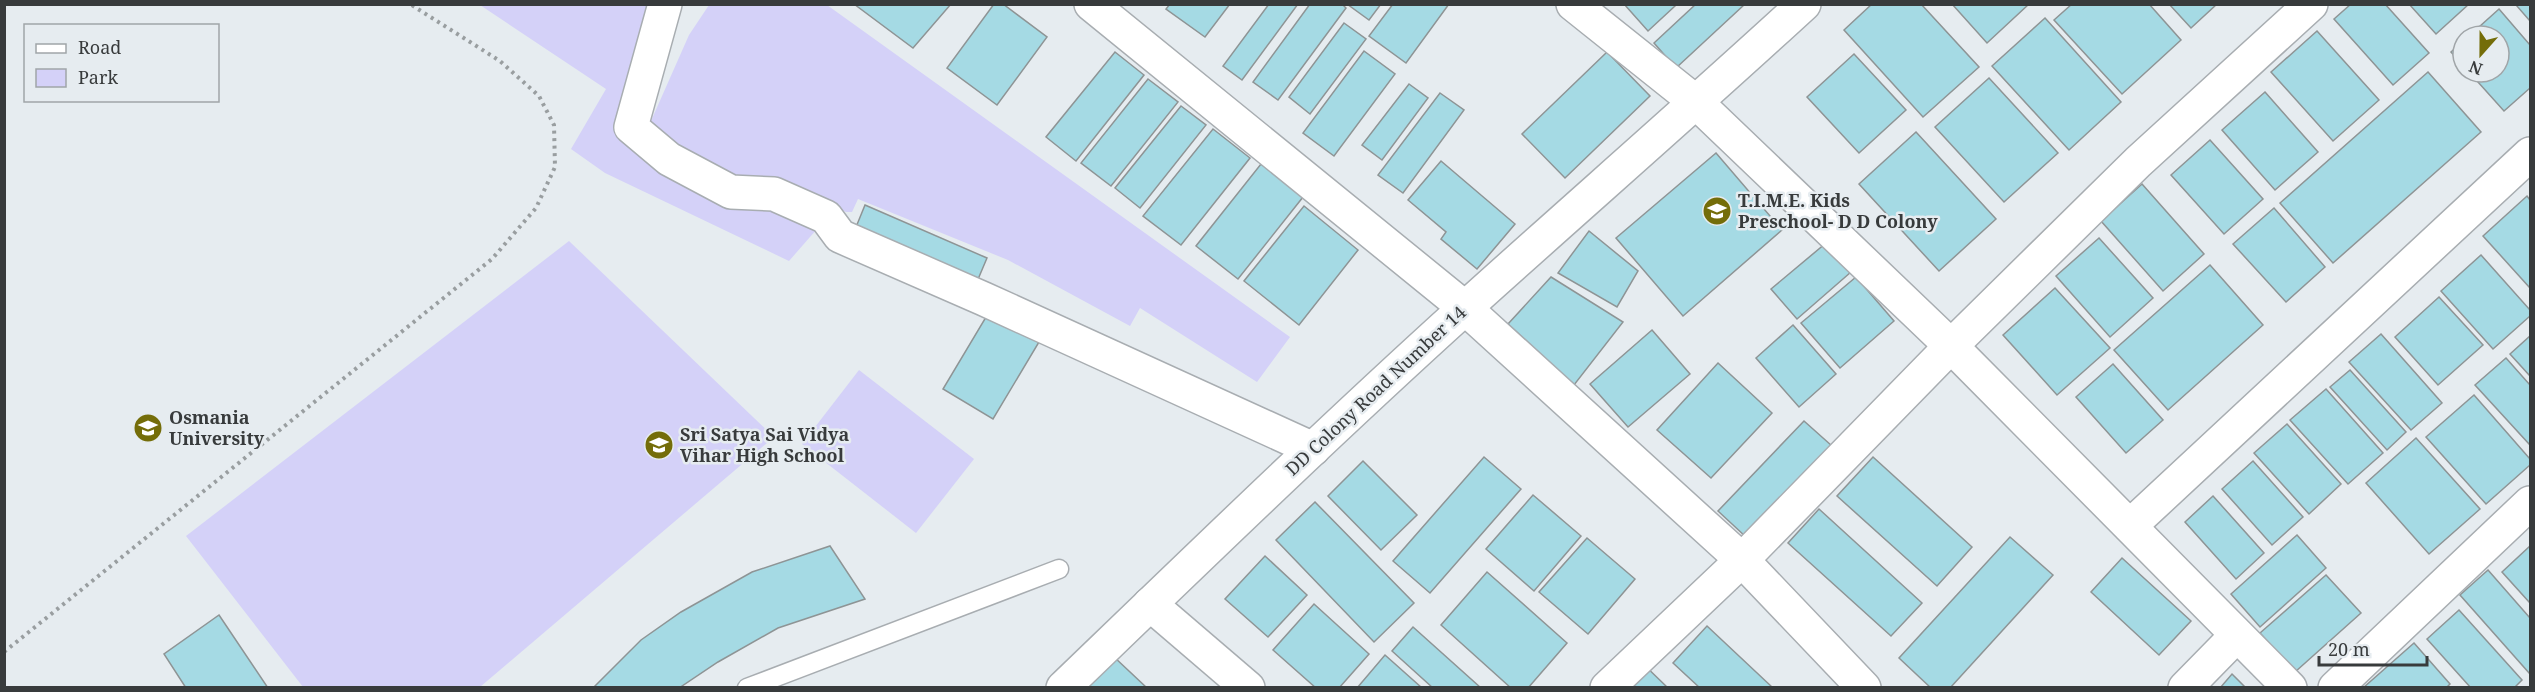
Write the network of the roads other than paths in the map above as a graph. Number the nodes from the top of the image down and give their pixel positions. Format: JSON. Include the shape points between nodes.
{"nodes":[{"id":1,"x":665,"y":4,"type":"edge"},
{"id":2,"x":1091,"y":4,"type":"edge"},
{"id":3,"x":1573,"y":4,"type":"edge"},
{"id":4,"x":1804,"y":4,"type":"edge"},
{"id":5,"x":2311,"y":4,"type":"edge"},
{"id":6,"x":1697,"y":103,"type":"junction"},
{"id":7,"x":2530,"y":154,"type":"edge"},
{"id":8,"x":1465,"y":308,"type":"junction"},
{"id":9,"x":1951,"y":346,"type":"junction"},
{"id":10,"x":1312,"y":449,"type":"junction"},
{"id":11,"x":2530,"y":502,"type":"edge"},
{"id":12,"x":2130,"y":526,"type":"junction"},
{"id":13,"x":1742,"y":560,"type":"junction"},
{"id":14,"x":1059,"y":569,"type":"dead end"},
{"id":15,"x":1150,"y":604,"type":"junction"},
{"id":16,"x":2237,"y":634,"type":"junction"},
{"id":17,"x":771,"y":683,"type":"edge"},
{"id":18,"x":747,"y":687,"type":"edge"},
{"id":19,"x":1063,"y":687,"type":"edge"},
{"id":20,"x":1248,"y":687,"type":"edge"},
{"id":21,"x":1607,"y":687,"type":"edge"},
{"id":22,"x":1864,"y":687,"type":"edge"},
{"id":23,"x":2185,"y":687,"type":"edge"},
{"id":24,"x":2290,"y":687,"type":"edge"},
{"id":25,"x":2335,"y":687,"type":"edge"}],
"edges":[{"from":1,"to":10,"type":"street","via":[[631,127],[669,159],[731,192],[774,194],[826,217],[840,236]]},
{"from":2,"to":8,"type":"street"},
{"from":3,"to":6,"type":"street"},
{"from":4,"to":6,"type":"street","name":"DD Colony Road Number 14"},
{"from":5,"to":9,"type":"street","via":[[2138,162]]},
{"from":6,"to":8,"type":"street","name":"DD Colony Road Number 14"},
{"from":6,"to":9,"type":"street"},
{"from":7,"to":12,"type":"street"},
{"from":8,"to":10,"type":"street","name":"DD Colony Road Number 14"},
{"from":8,"to":13,"type":"street"},
{"from":9,"to":12,"type":"street"},
{"from":9,"to":13,"type":"street"},
{"from":10,"to":15,"type":"street","name":"DD Colony Road Number 14"},
{"from":11,"to":25,"type":"street"},
{"from":12,"to":16,"type":"street"},
{"from":13,"to":21,"type":"street"},
{"from":13,"to":22,"type":"street"},
{"from":14,"to":17,"type":"lane"},
{"from":15,"to":19,"type":"street","name":"DD Colony Road Number 14"},
{"from":15,"to":20,"type":"street"},
{"from":16,"to":23,"type":"street"},
{"from":16,"to":24,"type":"street"},
{"from":17,"to":18,"type":"lane"}]}
